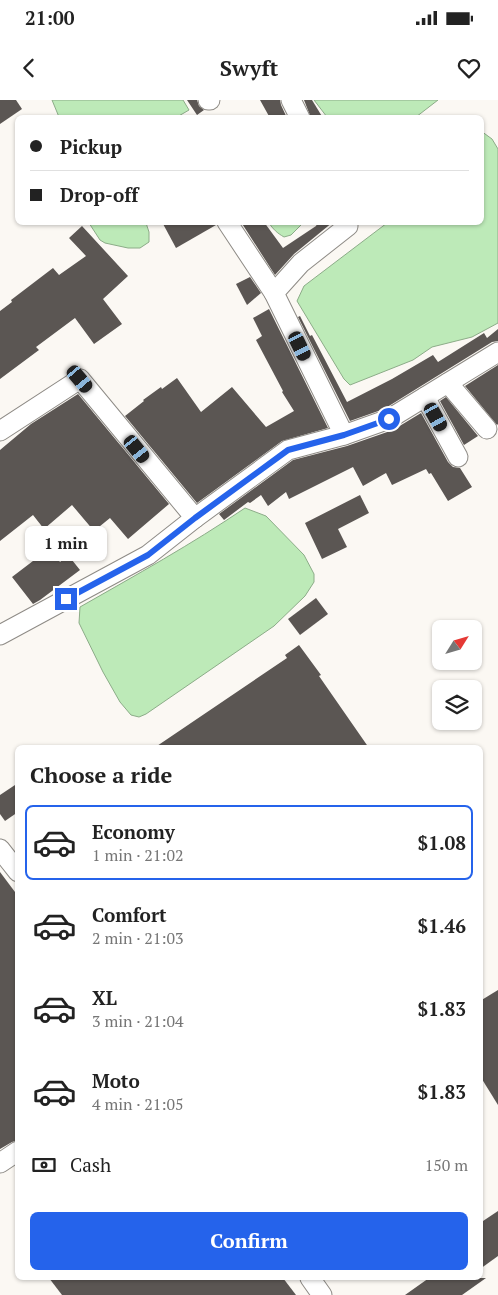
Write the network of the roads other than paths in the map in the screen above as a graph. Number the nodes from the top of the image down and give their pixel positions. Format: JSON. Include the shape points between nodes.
{"nodes":[{"id":1,"x":291,"y":100,"type":"edge"},
{"id":2,"x":298,"y":115,"type":"edge"},
{"id":3,"x":229,"y":225,"type":"edge"},
{"id":4,"x":348,"y":225,"type":"edge"},
{"id":5,"x":274,"y":293,"type":"junction"},
{"id":6,"x":495,"y":361,"type":"edge"},
{"id":7,"x":448,"y":383,"type":"junction"},
{"id":8,"x":426,"y":397,"type":"junction"},
{"id":9,"x":486,"y":429,"type":"dead end"},
{"id":10,"x":0,"y":431,"type":"edge"},
{"id":11,"x":344,"y":435,"type":"junction"},
{"id":12,"x":458,"y":457,"type":"dead end"},
{"id":13,"x":195,"y":518,"type":"junction"},
{"id":14,"x":0,"y":635,"type":"edge"},
{"id":15,"x":0,"y":849,"type":"edge"},
{"id":16,"x":15,"y":868,"type":"edge"},
{"id":17,"x":15,"y":1153,"type":"edge"},
{"id":18,"x":0,"y":1164,"type":"edge"},
{"id":19,"x":311,"y":1280,"type":"edge"},
{"id":20,"x":322,"y":1295,"type":"edge"}],
"edges":[{"from":1,"to":2,"type":"street"},
{"from":3,"to":5,"type":"street"},
{"from":4,"to":5,"type":"street","via":[[301,263]]},
{"from":5,"to":11,"type":"street"},
{"from":6,"to":7,"type":"street"},
{"from":7,"to":8,"type":"street"},
{"from":7,"to":9,"type":"street"},
{"from":8,"to":11,"type":"street","via":[[389,419]]},
{"from":8,"to":12,"type":"street"},
{"from":10,"to":13,"type":"street","via":[[80,379]]},
{"from":11,"to":13,"type":"street","via":[[288,450]]},
{"from":13,"to":14,"type":"street","via":[[148,555]]},
{"from":15,"to":16,"type":"street"},
{"from":17,"to":18,"type":"street"},
{"from":19,"to":20,"type":"street"}]}
